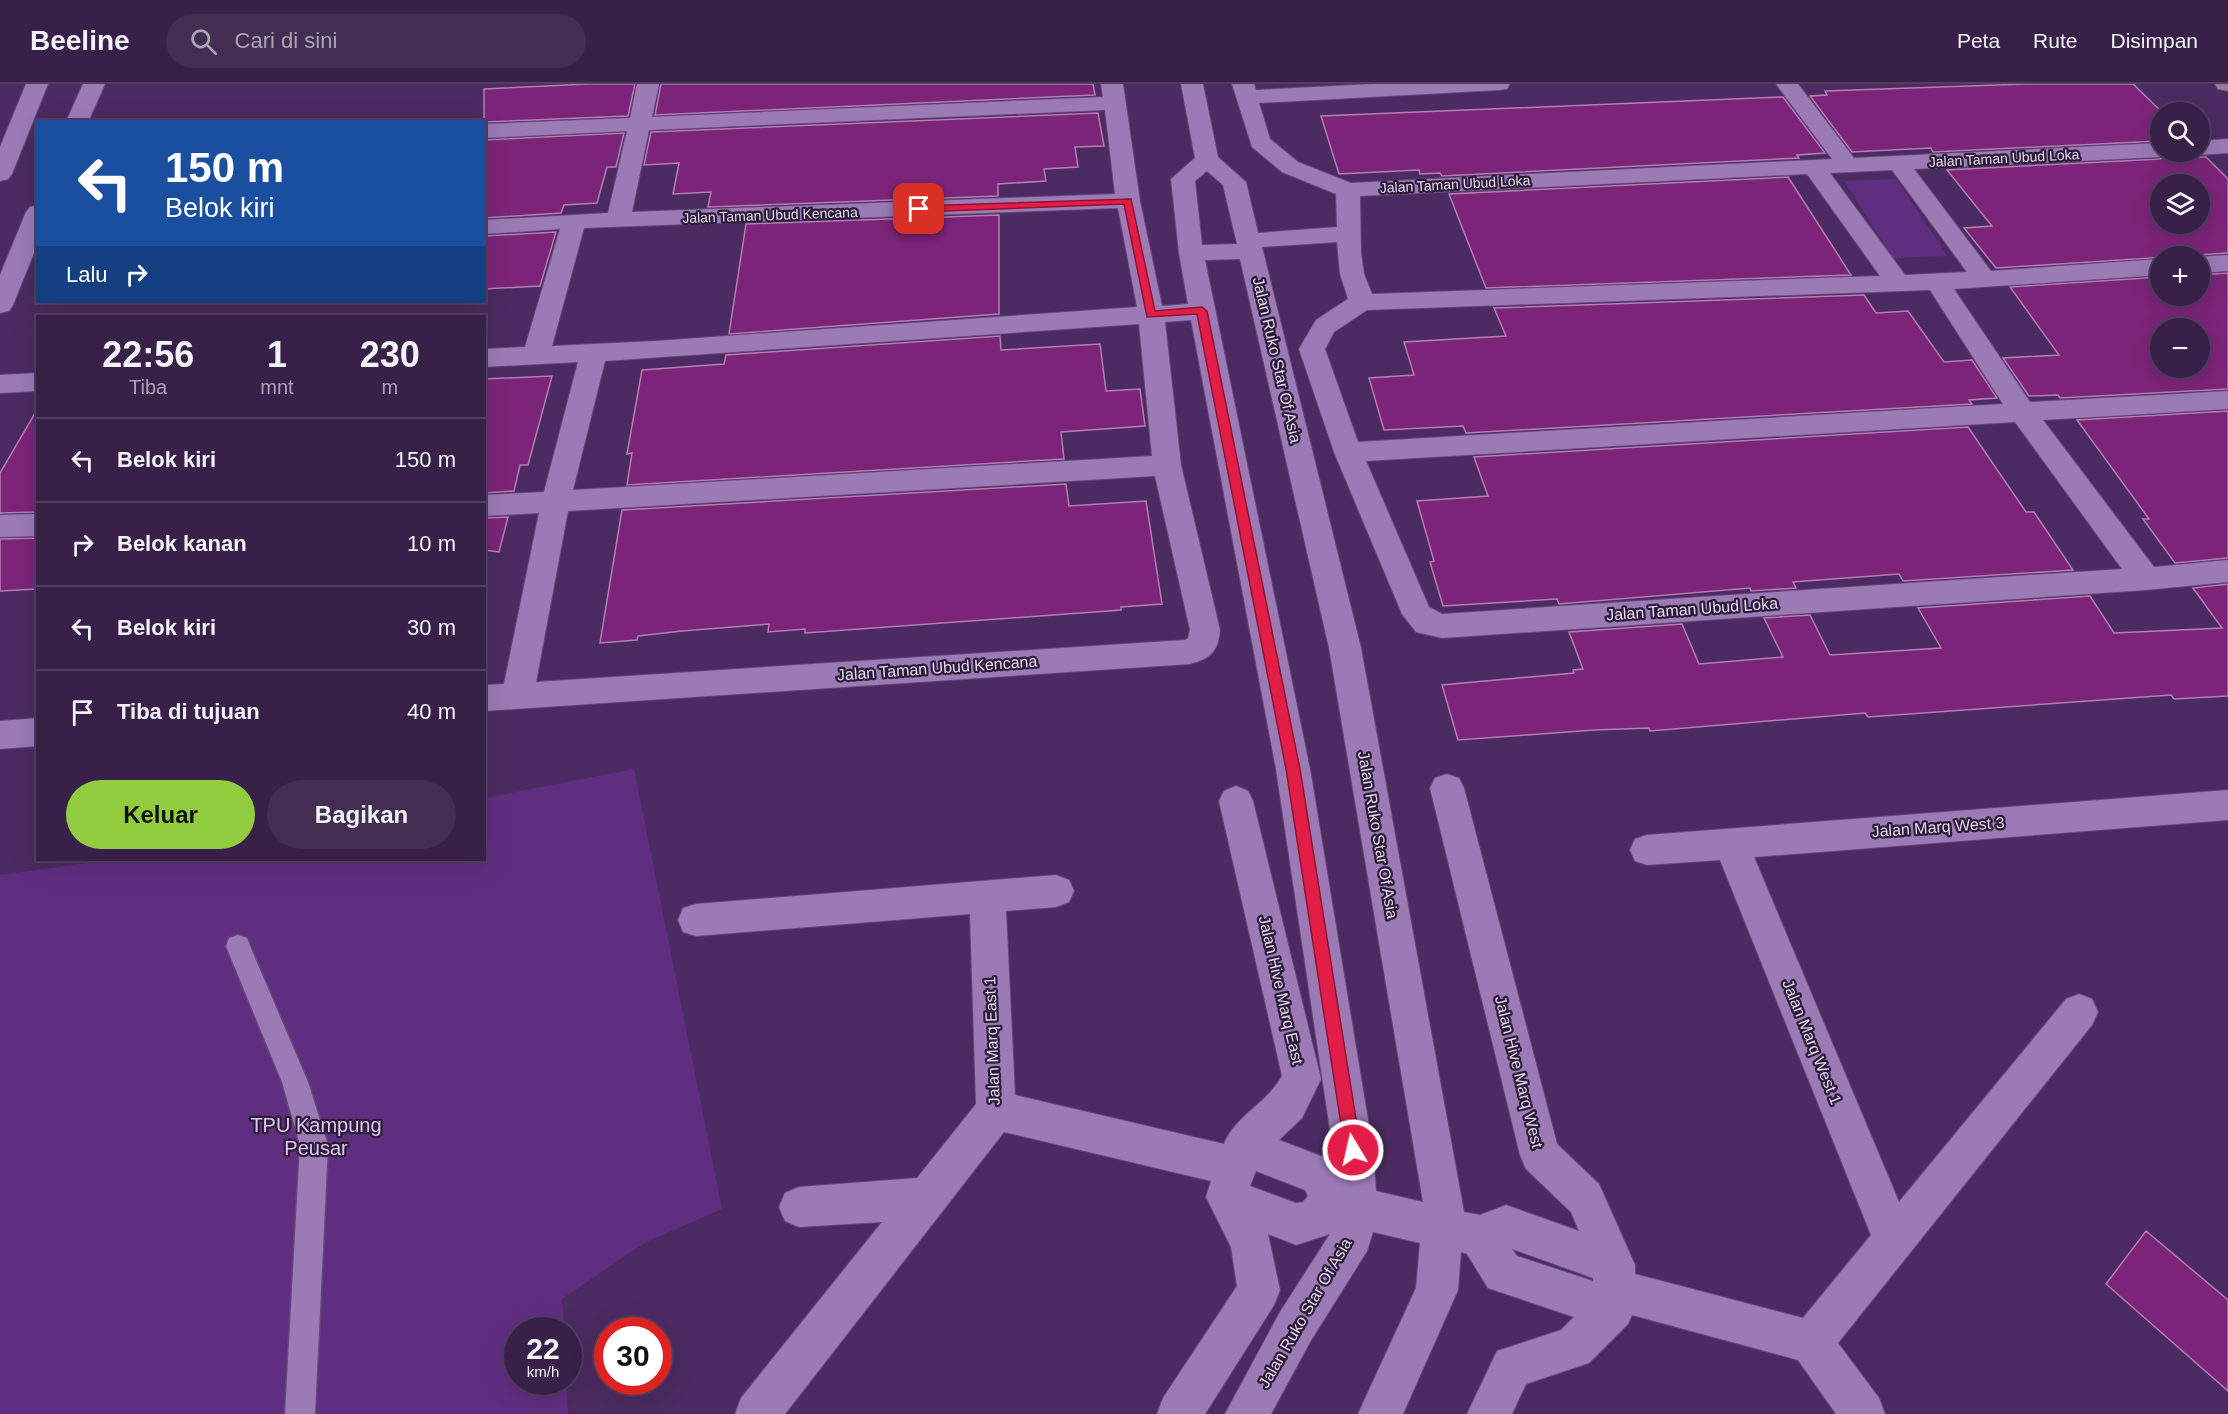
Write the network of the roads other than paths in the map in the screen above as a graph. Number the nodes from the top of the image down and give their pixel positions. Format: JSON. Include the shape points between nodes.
{"nodes":[{"id":1,"x":37,"y":84,"type":"edge"},
{"id":2,"x":94,"y":84,"type":"edge"},
{"id":3,"x":648,"y":84,"type":"edge"},
{"id":4,"x":1192,"y":84,"type":"edge"},
{"id":5,"x":1498,"y":84,"type":"edge"},
{"id":6,"x":1787,"y":84,"type":"edge"},
{"id":7,"x":1244,"y":90,"type":"edge"},
{"id":8,"x":1113,"y":93,"type":"edge"},
{"id":9,"x":78,"y":120,"type":"edge"},
{"id":10,"x":637,"y":124,"type":"junction"},
{"id":11,"x":486,"y":131,"type":"edge"},
{"id":12,"x":2228,"y":146,"type":"edge"},
{"id":13,"x":2210,"y":147,"type":"edge"},
{"id":14,"x":2150,"y":151,"type":"edge"},
{"id":15,"x":1207,"y":160,"type":"junction"},
{"id":16,"x":1899,"y":164,"type":"junction"},
{"id":17,"x":1849,"y":167,"type":"junction"},
{"id":18,"x":1814,"y":168,"type":"junction"},
{"id":19,"x":0,"y":174,"type":"edge"},
{"id":20,"x":1348,"y":190,"type":"junction"},
{"id":21,"x":1128,"y":201,"type":"junction"},
{"id":22,"x":36,"y":220,"type":"edge"},
{"id":23,"x":574,"y":221,"type":"junction"},
{"id":24,"x":618,"y":221,"type":"junction"},
{"id":25,"x":486,"y":227,"type":"edge"},
{"id":26,"x":1348,"y":244,"type":"junction"},
{"id":27,"x":1191,"y":252,"type":"junction"},
{"id":28,"x":1251,"y":252,"type":"junction"},
{"id":29,"x":27,"y":257,"type":"edge"},
{"id":30,"x":2228,"y":263,"type":"edge"},
{"id":31,"x":2210,"y":264,"type":"edge"},
{"id":32,"x":2150,"y":268,"type":"edge"},
{"id":33,"x":1984,"y":278,"type":"junction"},
{"id":34,"x":1937,"y":282,"type":"junction"},
{"id":35,"x":1898,"y":283,"type":"junction"},
{"id":36,"x":1362,"y":302,"type":"junction"},
{"id":37,"x":0,"y":304,"type":"edge"},
{"id":38,"x":1202,"y":311,"type":"junction"},
{"id":39,"x":1151,"y":314,"type":"junction"},
{"id":40,"x":594,"y":352,"type":"junction"},
{"id":41,"x":536,"y":356,"type":"junction"},
{"id":42,"x":486,"y":358,"type":"edge"},
{"id":43,"x":36,"y":382,"type":"edge"},
{"id":44,"x":0,"y":384,"type":"edge"},
{"id":45,"x":2228,"y":400,"type":"edge"},
{"id":46,"x":2022,"y":412,"type":"junction"},
{"id":47,"x":1348,"y":452,"type":"junction"},
{"id":48,"x":1167,"y":465,"type":"junction"},
{"id":49,"x":555,"y":503,"type":"junction"},
{"id":50,"x":486,"y":506,"type":"edge"},
{"id":51,"x":36,"y":525,"type":"edge"},
{"id":52,"x":0,"y":526,"type":"edge"},
{"id":53,"x":2228,"y":571,"type":"edge"},
{"id":54,"x":2146,"y":579,"type":"junction"},
{"id":55,"x":516,"y":696,"type":"junction"},
{"id":56,"x":486,"y":698,"type":"edge"},
{"id":57,"x":36,"y":732,"type":"edge"},
{"id":58,"x":0,"y":735,"type":"edge"},
{"id":59,"x":1447,"y":788,"type":"dead end"},
{"id":60,"x":1236,"y":801,"type":"dead end"},
{"id":61,"x":2228,"y":805,"type":"edge"},
{"id":62,"x":1731,"y":843,"type":"junction"},
{"id":63,"x":1647,"y":850,"type":"dead end"},
{"id":64,"x":1056,"y":891,"type":"dead end"},
{"id":65,"x":987,"y":896,"type":"junction"},
{"id":66,"x":696,"y":920,"type":"dead end"},
{"id":67,"x":238,"y":946,"type":"dead end"},
{"id":68,"x":2079,"y":1012,"type":"dead end"},
{"id":69,"x":996,"y":1110,"type":"junction"},
{"id":70,"x":1235,"y":1170,"type":"junction"},
{"id":71,"x":927,"y":1198,"type":"junction"},
{"id":72,"x":1343,"y":1204,"type":"junction"},
{"id":73,"x":799,"y":1208,"type":"dead end"},
{"id":74,"x":1461,"y":1232,"type":"junction"},
{"id":75,"x":1894,"y":1240,"type":"junction"},
{"id":76,"x":1613,"y":1288,"type":"junction"},
{"id":77,"x":1811,"y":1342,"type":"junction"},
{"id":78,"x":300,"y":1414,"type":"edge"},
{"id":79,"x":757,"y":1414,"type":"edge"},
{"id":80,"x":1179,"y":1414,"type":"edge"},
{"id":81,"x":1247,"y":1414,"type":"edge"},
{"id":82,"x":1380,"y":1414,"type":"edge"},
{"id":83,"x":1489,"y":1414,"type":"edge"},
{"id":84,"x":1863,"y":1414,"type":"edge"}],
"edges":[{"from":1,"to":19,"type":"street"},
{"from":2,"to":9,"type":"street"},
{"from":3,"to":10,"type":"street"},
{"from":4,"to":15,"type":"street"},
{"from":5,"to":7,"type":"street","name":"Jalan Taman Ubud Loka"},
{"from":6,"to":17,"type":"street"},
{"from":7,"to":20,"type":"street","name":"Jalan Taman Ubud Loka","via":[[1260,142],[1290,167]]},
{"from":8,"to":10,"type":"street"},
{"from":8,"to":21,"type":"street","name":"Jalan Taman Ubud Kencana"},
{"from":10,"to":11,"type":"street"},
{"from":10,"to":24,"type":"street"},
{"from":12,"to":13,"type":"street"},
{"from":14,"to":16,"type":"street","name":"Jalan Taman Ubud Loka"},
{"from":15,"to":27,"type":"street","name":"Jalan Ruko Star Of Asia","via":[[1183,179]]},
{"from":15,"to":28,"type":"street","name":"Jalan Ruko Star Of Asia","via":[[1234,182]]},
{"from":16,"to":17,"type":"street","name":"Jalan Taman Ubud Loka"},
{"from":16,"to":33,"type":"street"},
{"from":17,"to":18,"type":"street","name":"Jalan Taman Ubud Loka"},
{"from":18,"to":20,"type":"street","name":"Jalan Taman Ubud Loka"},
{"from":18,"to":35,"type":"street"},
{"from":20,"to":26,"type":"street"},
{"from":21,"to":24,"type":"street","name":"Jalan Taman Ubud Kencana"},
{"from":21,"to":39,"type":"street","name":"Jalan Taman Ubud Kencana"},
{"from":22,"to":29,"type":"street"},
{"from":23,"to":24,"type":"street","name":"Jalan Taman Ubud Kencana"},
{"from":23,"to":25,"type":"street","name":"Jalan Taman Ubud Kencana"},
{"from":23,"to":41,"type":"street"},
{"from":26,"to":28,"type":"street"},
{"from":26,"to":36,"type":"street","via":[[1352,274]]},
{"from":27,"to":28,"type":"street"},
{"from":27,"to":38,"type":"street","name":"Jalan Ruko Star Of Asia"},
{"from":28,"to":74,"type":"street","name":"Jalan Ruko Star Of Asia","via":[[1345,648],[1444,1205]]},
{"from":29,"to":37,"type":"street"},
{"from":30,"to":31,"type":"street"},
{"from":32,"to":33,"type":"street","name":"Jalan Taman Ubud Loka"},
{"from":33,"to":34,"type":"street","name":"Jalan Taman Ubud Loka"},
{"from":34,"to":35,"type":"street","name":"Jalan Taman Ubud Loka"},
{"from":34,"to":46,"type":"street"},
{"from":35,"to":36,"type":"street","name":"Jalan Taman Ubud Loka"},
{"from":36,"to":47,"type":"street","name":"Jalan Taman Ubud Loka","via":[[1323,325],[1312,350]]},
{"from":38,"to":39,"type":"street"},
{"from":38,"to":72,"type":"street","name":"Jalan Ruko Star Of Asia","via":[[1293,769],[1353,1150]]},
{"from":39,"to":40,"type":"street"},
{"from":39,"to":48,"type":"street","name":"Jalan Taman Ubud Kencana"},
{"from":40,"to":41,"type":"street"},
{"from":40,"to":49,"type":"street"},
{"from":41,"to":42,"type":"street"},
{"from":43,"to":44,"type":"street"},
{"from":45,"to":46,"type":"street"},
{"from":46,"to":47,"type":"street"},
{"from":46,"to":54,"type":"street"},
{"from":47,"to":54,"type":"street","name":"Jalan Taman Ubud Loka","via":[[1417,614],[1427,623],[1442,626]]},
{"from":48,"to":49,"type":"street"},
{"from":48,"to":55,"type":"street","name":"Jalan Taman Ubud Kencana","via":[[1205,630],[1203,645],[1190,652]]},
{"from":49,"to":50,"type":"street"},
{"from":49,"to":55,"type":"street"},
{"from":51,"to":52,"type":"street"},
{"from":53,"to":54,"type":"street","name":"Jalan Taman Ubud Loka"},
{"from":55,"to":56,"type":"street","name":"Jalan Taman Ubud Kencana"},
{"from":57,"to":58,"type":"street"},
{"from":59,"to":76,"type":"street","name":"Jalan Hive Marq West","via":[[1540,1155],[1585,1198]]},
{"from":60,"to":70,"type":"street","name":"Jalan Hive Marq East","via":[[1302,1079],[1288,1104]]},
{"from":61,"to":62,"type":"street","name":"Jalan Marq West 3"},
{"from":62,"to":63,"type":"street","name":"Jalan Marq West 3"},
{"from":62,"to":75,"type":"street","name":"Jalan Marq West 1"},
{"from":64,"to":65,"type":"street"},
{"from":65,"to":66,"type":"street"},
{"from":65,"to":69,"type":"street","name":"Jalan Marq East 1"},
{"from":67,"to":78,"type":"lane","via":[[295,1082],[314,1145]]},
{"from":68,"to":75,"type":"street"},
{"from":69,"to":70,"type":"street"},
{"from":69,"to":71,"type":"street","name":"Jalan Marq East 1"},
{"from":70,"to":72,"type":"street","via":[[1320,1175]]},
{"from":70,"to":72,"type":"street","via":[[1296,1224]]},
{"from":70,"to":80,"type":"street","via":[[1259,1290]]},
{"from":71,"to":73,"type":"street"},
{"from":71,"to":79,"type":"street","name":"Jalan Marq East 1"},
{"from":72,"to":74,"type":"street"},
{"from":72,"to":81,"type":"street","name":"Jalan Ruko Star Of Asia","via":[[1352,1236]]},
{"from":74,"to":76,"type":"street","via":[[1503,1273]]},
{"from":74,"to":82,"type":"street","name":"Jalan Ruko Star Of Asia"},
{"from":75,"to":77,"type":"street"},
{"from":76,"to":77,"type":"street"},
{"from":76,"to":83,"type":"street","via":[[1574,1348],[1512,1366]]},
{"from":77,"to":84,"type":"street"}]}
